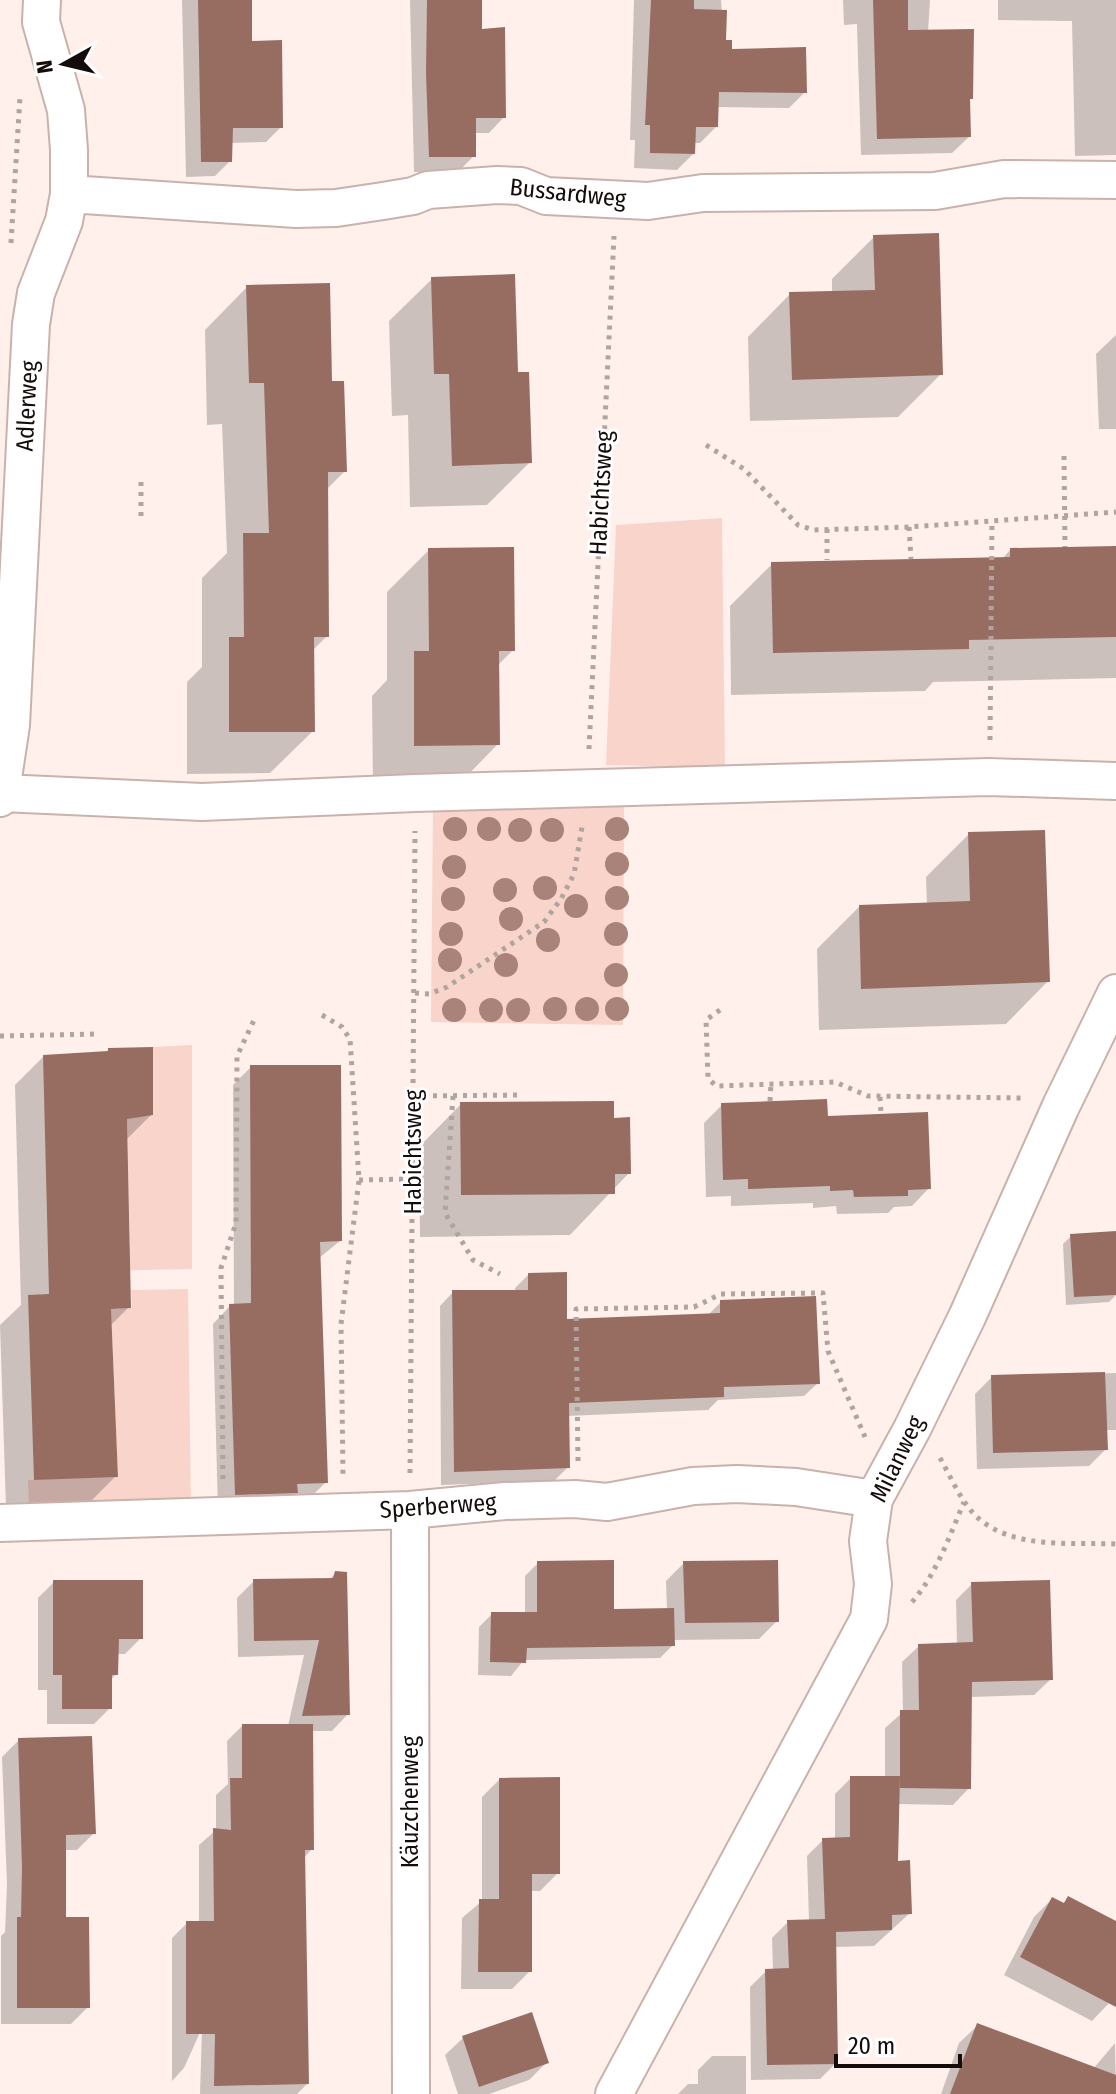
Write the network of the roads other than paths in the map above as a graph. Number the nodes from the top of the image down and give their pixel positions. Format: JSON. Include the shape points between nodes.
{"nodes":[{"id":1,"x":47,"y":7,"type":"edge"},
{"id":2,"x":1116,"y":180,"type":"edge"},
{"id":3,"x":69,"y":194,"type":"junction"},
{"id":4,"x":1116,"y":781,"type":"edge"},
{"id":5,"x":1,"y":796,"type":"edge"},
{"id":6,"x":1116,"y":993,"type":"edge"},
{"id":7,"x":874,"y":1499,"type":"junction"},
{"id":8,"x":410,"y":1510,"type":"junction"},
{"id":9,"x":0,"y":1523,"type":"edge"},
{"id":10,"x":411,"y":2094,"type":"edge"},
{"id":11,"x":614,"y":2094,"type":"edge"}],
"edges":[{"from":1,"to":3,"type":"street","name":"Adlerweg","via":[[66,110]]},
{"from":2,"to":3,"type":"street","name":"Bussardweg","via":[[1004,179],[935,191],[703,193],[648,201],[546,196],[521,186],[497,185],[296,209]]},
{"from":3,"to":5,"type":"street","name":"Adlerweg","via":[[31,324],[11,725]]},
{"from":4,"to":5,"type":"street","via":[[989,777],[190,802]]},
{"from":6,"to":7,"type":"street","name":"Milanweg","via":[[967,1317]]},
{"from":7,"to":8,"type":"street","name":"Sperberweg","via":[[737,1484],[693,1486],[607,1502],[505,1501]]},
{"from":7,"to":11,"type":"street","name":"Milanweg","via":[[868,1541],[873,1584],[869,1619]]},
{"from":8,"to":9,"type":"street","name":"Sperberweg"},
{"from":8,"to":10,"type":"street","name":"Käuzchenweg"}]}
